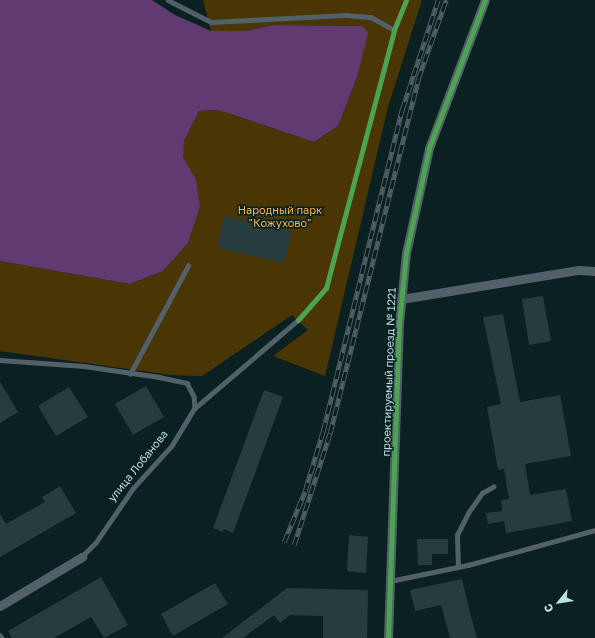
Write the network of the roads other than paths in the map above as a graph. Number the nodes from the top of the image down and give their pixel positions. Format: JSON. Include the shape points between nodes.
{"nodes":[{"id":1,"x":168,"y":0,"type":"edge"},
{"id":2,"x":485,"y":0,"type":"edge"},
{"id":3,"x":394,"y":30,"type":"dead end"},
{"id":4,"x":188,"y":266,"type":"dead end"},
{"id":5,"x":595,"y":271,"type":"edge"},
{"id":6,"x":401,"y":298,"type":"junction"},
{"id":7,"x":298,"y":320,"type":"dead end"},
{"id":8,"x":0,"y":360,"type":"edge"},
{"id":9,"x":130,"y":374,"type":"junction"},
{"id":10,"x":195,"y":408,"type":"junction"},
{"id":11,"x":493,"y":487,"type":"dead end"},
{"id":12,"x":595,"y":530,"type":"edge"},
{"id":13,"x":82,"y":557,"type":"joint"},
{"id":14,"x":458,"y":566,"type":"junction"},
{"id":15,"x":390,"y":581,"type":"junction"},
{"id":16,"x":0,"y":606,"type":"edge"},
{"id":17,"x":0,"y":635,"type":"edge"},
{"id":18,"x":2,"y":638,"type":"edge"},
{"id":19,"x":388,"y":638,"type":"edge"}],
"edges":[{"from":1,"to":3,"type":"lane","via":[[211,22],[346,15],[370,17]]},
{"from":2,"to":6,"type":"street","name":"проектируемый проезд № 1221","via":[[430,148],[409,237]]},
{"from":4,"to":9,"type":"lane"},
{"from":5,"to":6,"type":"street","via":[[580,270]]},
{"from":6,"to":15,"type":"street","name":"проектируемый проезд № 1221"},
{"from":7,"to":10,"type":"lane","name":"улица Лобанова"},
{"from":8,"to":9,"type":"lane","via":[[84,366]]},
{"from":9,"to":10,"type":"lane","via":[[187,383],[194,396]]},
{"from":10,"to":13,"type":"lane","name":"улица Лобанова","via":[[172,446],[133,489],[96,543]]},
{"from":11,"to":14,"type":"lane","via":[[482,493],[457,535]]},
{"from":12,"to":14,"type":"lane"},
{"from":13,"to":16,"type":"street","name":"улица Лобанова"},
{"from":14,"to":15,"type":"lane"},
{"from":15,"to":19,"type":"street","name":"проектируемый проезд № 1221"},
{"from":17,"to":18,"type":"lane"}]}
